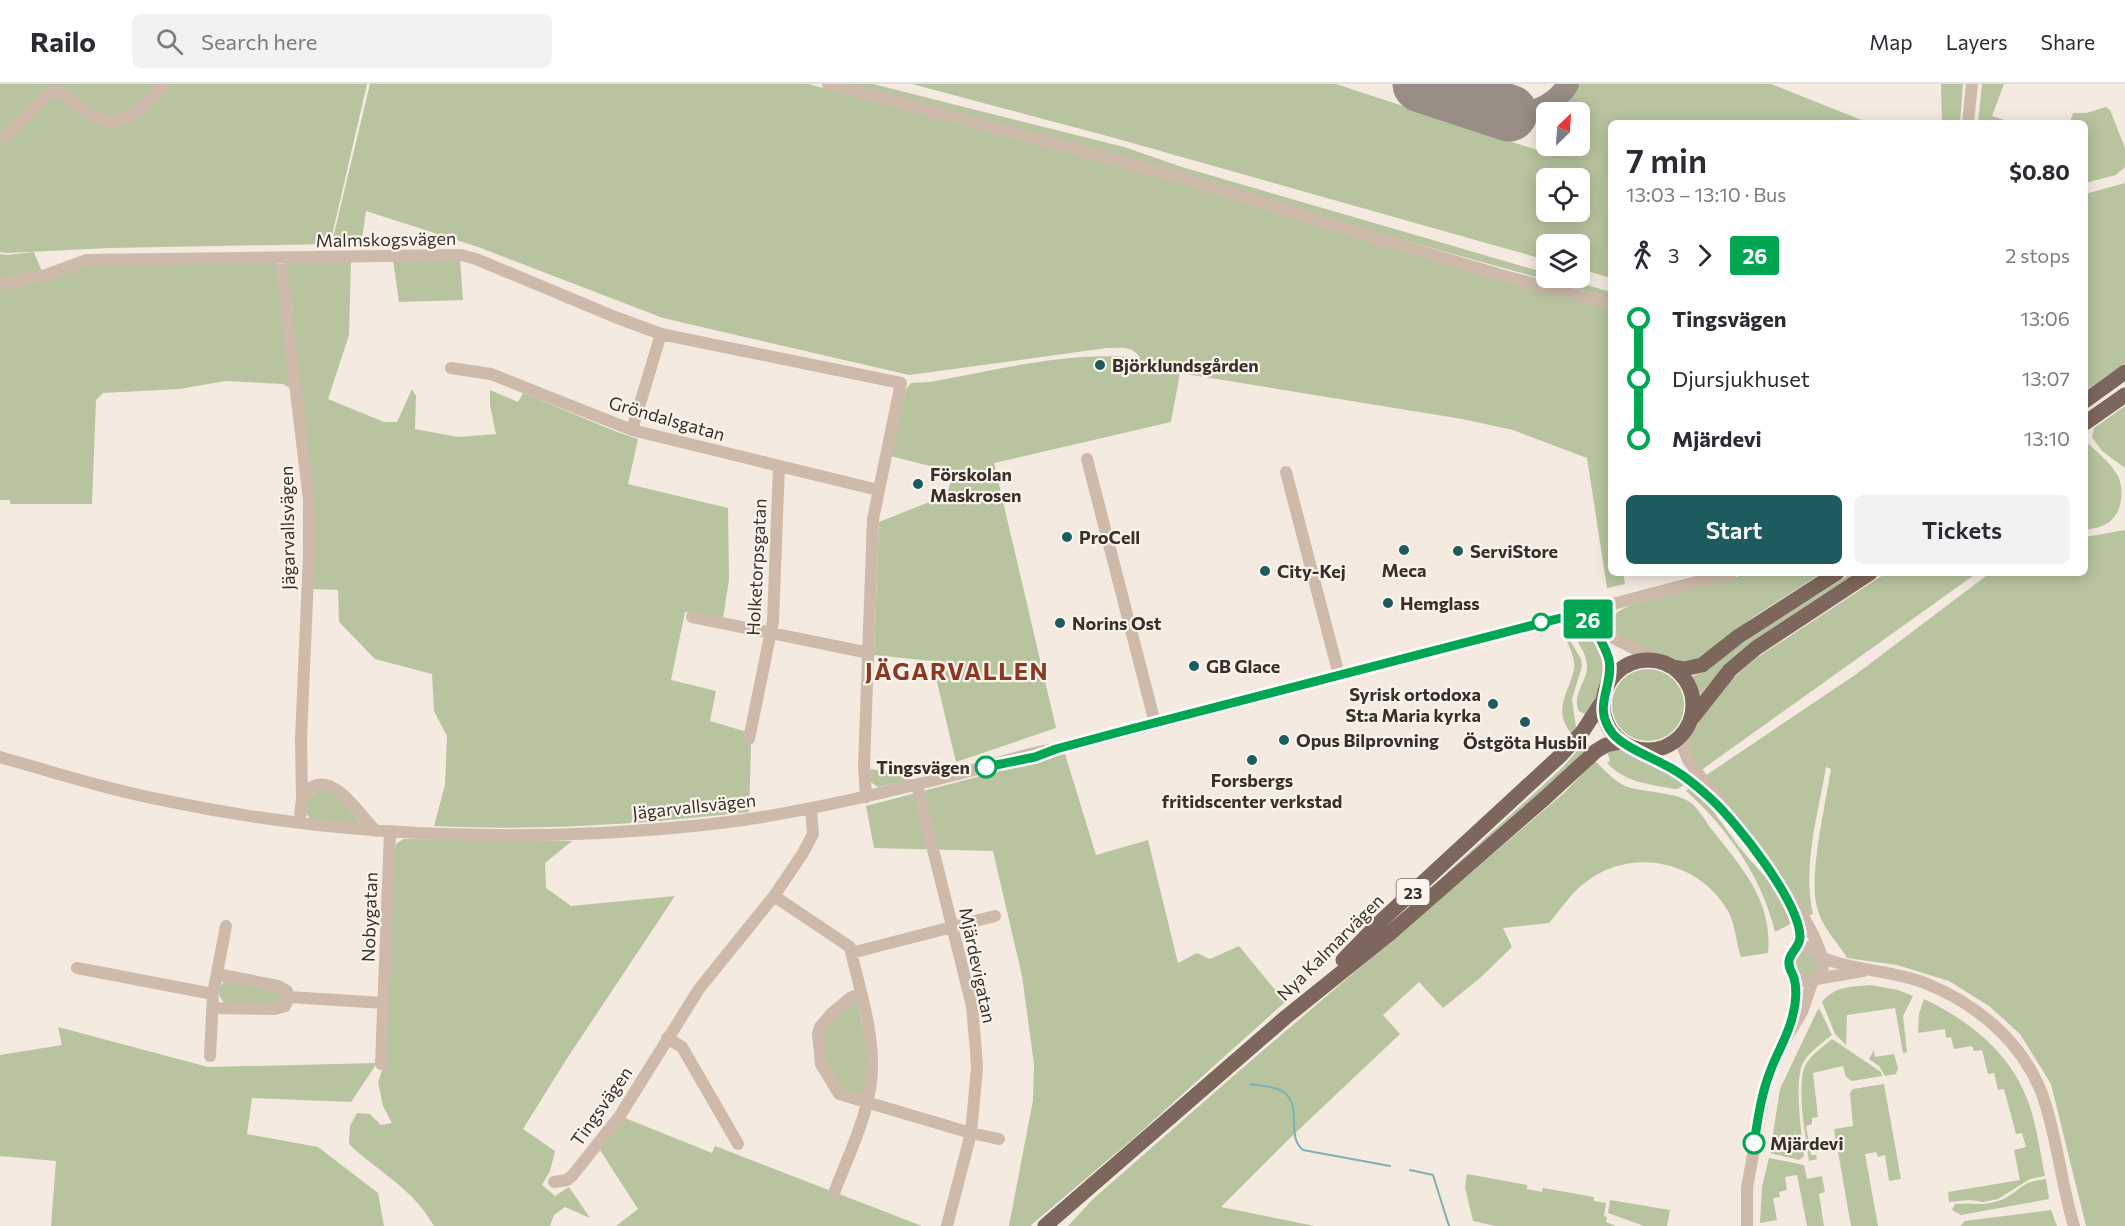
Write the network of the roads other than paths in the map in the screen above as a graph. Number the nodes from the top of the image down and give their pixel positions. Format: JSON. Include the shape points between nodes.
{"nodes":[{"id":1,"x":164,"y":84,"type":"edge"},
{"id":2,"x":828,"y":84,"type":"edge"},
{"id":3,"x":1972,"y":84,"type":"edge"},
{"id":4,"x":1968,"y":120,"type":"edge"},
{"id":5,"x":6,"y":136,"type":"dead end"},
{"id":6,"x":280,"y":259,"type":"junction"},
{"id":7,"x":0,"y":284,"type":"edge"},
{"id":8,"x":1608,"y":303,"type":"edge"},
{"id":9,"x":661,"y":333,"type":"junction"},
{"id":10,"x":452,"y":368,"type":"dead end"},
{"id":11,"x":2125,"y":372,"type":"edge"},
{"id":12,"x":2125,"y":395,"type":"edge"},
{"id":13,"x":2088,"y":399,"type":"edge"},
{"id":14,"x":2088,"y":421,"type":"edge"},
{"id":15,"x":632,"y":430,"type":"junction"},
{"id":16,"x":1087,"y":459,"type":"dead end"},
{"id":17,"x":779,"y":466,"type":"junction"},
{"id":18,"x":1286,"y":472,"type":"dead end"},
{"id":19,"x":878,"y":490,"type":"junction"},
{"id":20,"x":1720,"y":576,"type":"edge"},
{"id":21,"x":1832,"y":576,"type":"edge"},
{"id":22,"x":1865,"y":576,"type":"edge"},
{"id":23,"x":1601,"y":608,"type":"junction"},
{"id":24,"x":1584,"y":612,"type":"junction"},
{"id":25,"x":692,"y":617,"type":"dead end"},
{"id":26,"x":772,"y":634,"type":"junction"},
{"id":27,"x":868,"y":653,"type":"junction"},
{"id":28,"x":1665,"y":664,"type":"junction"},
{"id":29,"x":1339,"y":675,"type":"junction"},
{"id":30,"x":1605,"y":692,"type":"junction"},
{"id":31,"x":1155,"y":723,"type":"junction"},
{"id":32,"x":1688,"y":726,"type":"junction"},
{"id":33,"x":749,"y":739,"type":"dead end"},
{"id":34,"x":1621,"y":742,"type":"junction"},
{"id":35,"x":1638,"y":750,"type":"junction"},
{"id":36,"x":0,"y":757,"type":"edge"},
{"id":37,"x":300,"y":762,"type":"junction"},
{"id":38,"x":320,"y":784,"type":"junction"},
{"id":39,"x":917,"y":785,"type":"junction"},
{"id":40,"x":866,"y":797,"type":"junction"},
{"id":41,"x":302,"y":798,"type":"junction"},
{"id":42,"x":811,"y":809,"type":"junction"},
{"id":43,"x":1727,"y":814,"type":"junction"},
{"id":44,"x":300,"y":823,"type":"junction"},
{"id":45,"x":376,"y":831,"type":"junction"},
{"id":46,"x":390,"y":832,"type":"junction"},
{"id":47,"x":1782,"y":888,"type":"junction"},
{"id":48,"x":774,"y":896,"type":"junction"},
{"id":49,"x":995,"y":916,"type":"dead end"},
{"id":50,"x":226,"y":926,"type":"dead end"},
{"id":51,"x":953,"y":927,"type":"junction"},
{"id":52,"x":1796,"y":949,"type":"junction"},
{"id":53,"x":851,"y":953,"type":"junction"},
{"id":54,"x":1822,"y":956,"type":"junction"},
{"id":55,"x":77,"y":968,"type":"dead end"},
{"id":56,"x":1876,"y":971,"type":"junction"},
{"id":57,"x":217,"y":974,"type":"junction"},
{"id":58,"x":1794,"y":976,"type":"junction"},
{"id":59,"x":1815,"y":980,"type":"junction"},
{"id":60,"x":213,"y":994,"type":"junction"},
{"id":61,"x":861,"y":994,"type":"junction"},
{"id":62,"x":290,"y":997,"type":"junction"},
{"id":63,"x":384,"y":1003,"type":"junction"},
{"id":64,"x":214,"y":1008,"type":"junction"},
{"id":65,"x":1286,"y":1017,"type":"junction"},
{"id":66,"x":1789,"y":1033,"type":"junction"},
{"id":67,"x":667,"y":1038,"type":"junction"},
{"id":68,"x":210,"y":1056,"type":"dead end"},
{"id":69,"x":381,"y":1064,"type":"dead end"},
{"id":70,"x":867,"y":1103,"type":"junction"},
{"id":71,"x":971,"y":1133,"type":"junction"},
{"id":72,"x":999,"y":1139,"type":"dead end"},
{"id":73,"x":738,"y":1144,"type":"dead end"},
{"id":74,"x":554,"y":1182,"type":"dead end"},
{"id":75,"x":834,"y":1193,"type":"dead end"},
{"id":76,"x":947,"y":1226,"type":"edge"},
{"id":77,"x":1045,"y":1226,"type":"edge"},
{"id":78,"x":1747,"y":1226,"type":"edge"},
{"id":79,"x":2074,"y":1226,"type":"edge"}],
"edges":[{"from":1,"to":5,"type":"street","via":[[140,110],[120,120],[100,120],[62,92],[50,93]]},
{"from":2,"to":8,"type":"street","via":[[1179,177],[1429,254]]},
{"from":3,"to":4,"type":"street"},
{"from":6,"to":7,"type":"street","name":"Malmskogsvägen","via":[[87,260],[43,276]]},
{"from":6,"to":9,"type":"street","name":"Malmskogsvägen","via":[[469,256]]},
{"from":6,"to":37,"type":"street","name":"Jägarvallsvägen","via":[[309,500]]},
{"from":9,"to":15,"type":"street"},
{"from":9,"to":19,"type":"street","name":"Malmskogsvägen","via":[[901,383]]},
{"from":10,"to":15,"type":"street","name":"Gröndalsgatan","via":[[490,374]]},
{"from":11,"to":13,"type":"main road"},
{"from":12,"to":14,"type":"main road"},
{"from":15,"to":17,"type":"street","name":"Gröndalsgatan"},
{"from":16,"to":31,"type":"street"},
{"from":17,"to":19,"type":"street","name":"Gröndalsgatan"},
{"from":17,"to":26,"type":"street","name":"Holketorpsgatan"},
{"from":18,"to":29,"type":"street"},
{"from":19,"to":27,"type":"street","via":[[872,531]]},
{"from":20,"to":23,"type":"street","name":"Jägarvallsvägen"},
{"from":21,"to":28,"type":"main road","number":"23","via":[[1702,664],[1691,669]]},
{"from":22,"to":32,"type":"main road","via":[[1756,648],[1730,670]]},
{"from":23,"to":24,"type":"street","name":"Jägarvallsvägen"},
{"from":23,"to":28,"type":"street","via":[[1613,638]]},
{"from":24,"to":29,"type":"street","name":"Jägarvallsvägen"},
{"from":24,"to":30,"type":"street","via":[[1607,654],[1610,668]]},
{"from":25,"to":26,"type":"street"},
{"from":26,"to":27,"type":"street"},
{"from":26,"to":33,"type":"street","name":"Holketorpsgatan"},
{"from":27,"to":40,"type":"street"},
{"from":28,"to":30,"type":"main road","number":"23","via":[[1642,660],[1625,666]]},
{"from":28,"to":32,"type":"main road","via":[[1683,677],[1691,690],[1694,705]]},
{"from":29,"to":31,"type":"street","name":"Jägarvallsvägen"},
{"from":30,"to":34,"type":"main road","via":[[1605,719]]},
{"from":30,"to":65,"type":"main road","name":"Nya Kalmarvägen","number":"23","via":[[1582,731],[1561,755],[1380,922]]},
{"from":31,"to":39,"type":"street","name":"Jägarvallsvägen"},
{"from":32,"to":35,"type":"main road","via":[[1669,746]]},
{"from":32,"to":43,"type":"street","via":[[1686,756]]},
{"from":34,"to":35,"type":"main road"},
{"from":34,"to":65,"type":"main road","name":"Nya Kalmarvägen","number":"23","via":[[1596,751],[1388,935]]},
{"from":35,"to":43,"type":"street","via":[[1670,767]]},
{"from":36,"to":44,"type":"street","via":[[167,801]]},
{"from":37,"to":38,"type":"street"},
{"from":37,"to":41,"type":"street","name":"Jägarvallsvägen"},
{"from":38,"to":41,"type":"street"},
{"from":38,"to":45,"type":"street","via":[[340,791]]},
{"from":39,"to":40,"type":"street","name":"Jägarvallsvägen"},
{"from":39,"to":51,"type":"street","name":"Mjärdevigatan"},
{"from":40,"to":42,"type":"street","name":"Jägarvallsvägen"},
{"from":41,"to":44,"type":"street","name":"Jägarvallsvägen"},
{"from":42,"to":46,"type":"street","name":"Jägarvallsvägen","via":[[722,823],[627,831],[514,836]]},
{"from":42,"to":48,"type":"street","name":"Tingsvägen","via":[[813,834]]},
{"from":43,"to":47,"type":"street"},
{"from":44,"to":45,"type":"street","name":"Jägarvallsvägen"},
{"from":45,"to":46,"type":"street","name":"Jägarvallsvägen"},
{"from":46,"to":63,"type":"street","name":"Nobygatan"},
{"from":47,"to":52,"type":"street","via":[[1798,922],[1800,940]]},
{"from":47,"to":54,"type":"street","via":[[1805,919]]},
{"from":48,"to":53,"type":"street","via":[[850,947]]},
{"from":48,"to":67,"type":"street","name":"Tingsvägen","via":[[699,989]]},
{"from":49,"to":51,"type":"street"},
{"from":50,"to":57,"type":"street"},
{"from":51,"to":53,"type":"street"},
{"from":51,"to":71,"type":"street","name":"Mjärdevigatan","via":[[973,1011],[977,1068]]},
{"from":52,"to":54,"type":"street","via":[[1810,947]]},
{"from":52,"to":58,"type":"street","via":[[1789,963]]},
{"from":53,"to":61,"type":"street"},
{"from":54,"to":56,"type":"street"},
{"from":54,"to":59,"type":"street","via":[[1824,967]]},
{"from":55,"to":60,"type":"street"},
{"from":56,"to":59,"type":"street"},
{"from":56,"to":79,"type":"street","via":[[1923,982],[1964,1002],[2004,1033],[2025,1061],[2046,1106]]},
{"from":57,"to":60,"type":"street"},
{"from":57,"to":62,"type":"street","via":[[278,986]]},
{"from":58,"to":59,"type":"street","via":[[1801,981]]},
{"from":58,"to":66,"type":"street","via":[[1795,1005]]},
{"from":59,"to":66,"type":"street"},
{"from":60,"to":64,"type":"street"},
{"from":61,"to":70,"type":"street","via":[[872,1059]]},
{"from":61,"to":70,"type":"street","via":[[850,998],[824,1021],[818,1034],[821,1064],[839,1094]]},
{"from":62,"to":63,"type":"street"},
{"from":62,"to":64,"type":"street","via":[[285,1006],[275,1009]]},
{"from":63,"to":69,"type":"street","name":"Nobygatan"},
{"from":64,"to":68,"type":"street"},
{"from":65,"to":77,"type":"main road","name":"Nya Kalmarvägen","number":"23"},
{"from":66,"to":78,"type":"street","via":[[1770,1071],[1761,1103],[1747,1188]]},
{"from":67,"to":73,"type":"street","via":[[682,1047]]},
{"from":67,"to":74,"type":"street","name":"Tingsvägen","via":[[606,1134],[572,1176]]},
{"from":70,"to":71,"type":"street"},
{"from":70,"to":75,"type":"street"},
{"from":71,"to":72,"type":"street"},
{"from":71,"to":76,"type":"street","name":"Mjärdevigatan"}]}
